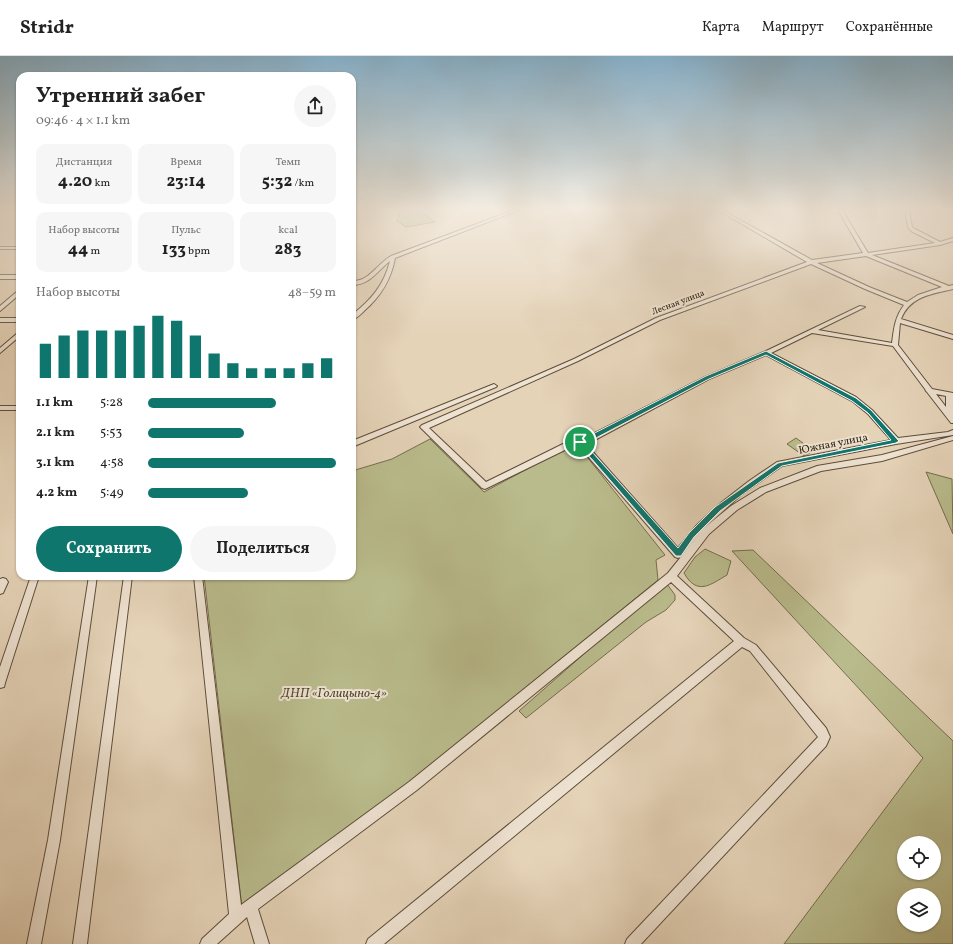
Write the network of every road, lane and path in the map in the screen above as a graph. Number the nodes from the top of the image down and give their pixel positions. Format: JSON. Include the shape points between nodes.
{"nodes":[{"id":1,"x":408,"y":251,"type":"edge"},
{"id":2,"x":793,"y":251,"type":"edge"},
{"id":3,"x":885,"y":251,"type":"edge"},
{"id":4,"x":866,"y":254,"type":"junction"},
{"id":5,"x":393,"y":257,"type":"junction"},
{"id":6,"x":811,"y":262,"type":"junction"},
{"id":7,"x":0,"y":277,"type":"edge"},
{"id":8,"x":16,"y":277,"type":"edge"},
{"id":9,"x":356,"y":284,"type":"edge"},
{"id":10,"x":951,"y":288,"type":"edge"},
{"id":11,"x":16,"y":295,"type":"edge"},
{"id":12,"x":907,"y":304,"type":"junction"},
{"id":13,"x":862,"y":307,"type":"dead end"},
{"id":14,"x":0,"y":309,"type":"edge"},
{"id":15,"x":356,"y":315,"type":"edge"},
{"id":16,"x":0,"y":320,"type":"edge"},
{"id":17,"x":16,"y":320,"type":"edge"},
{"id":18,"x":898,"y":320,"type":"junction"},
{"id":19,"x":810,"y":331,"type":"junction"},
{"id":20,"x":16,"y":337,"type":"edge"},
{"id":21,"x":953,"y":337,"type":"edge"},
{"id":22,"x":894,"y":345,"type":"junction"},
{"id":23,"x":0,"y":351,"type":"edge"},
{"id":24,"x":766,"y":353,"type":"junction"},
{"id":25,"x":494,"y":386,"type":"dead end"},
{"id":26,"x":928,"y":390,"type":"junction"},
{"id":27,"x":951,"y":395,"type":"edge"},
{"id":28,"x":0,"y":408,"type":"edge"},
{"id":29,"x":16,"y":408,"type":"edge"},
{"id":30,"x":952,"y":419,"type":"edge"},
{"id":31,"x":953,"y":432,"type":"edge"},
{"id":32,"x":953,"y":438,"type":"edge"},
{"id":33,"x":896,"y":441,"type":"junction"},
{"id":34,"x":356,"y":442,"type":"edge"},
{"id":35,"x":580,"y":442,"type":"junction"},
{"id":36,"x":671,"y":576,"type":"junction"},
{"id":37,"x":34,"y":580,"type":"edge"},
{"id":38,"x":92,"y":580,"type":"edge"},
{"id":39,"x":127,"y":580,"type":"edge"},
{"id":40,"x":198,"y":580,"type":"edge"},
{"id":41,"x":0,"y":583,"type":"edge"},
{"id":42,"x":0,"y":590,"type":"edge"},
{"id":43,"x":741,"y":641,"type":"junction"},
{"id":44,"x":0,"y":683,"type":"edge"},
{"id":45,"x":250,"y":906,"type":"junction"},
{"id":46,"x":236,"y":916,"type":"junction"},
{"id":47,"x":34,"y":944,"type":"edge"},
{"id":48,"x":80,"y":944,"type":"edge"},
{"id":49,"x":207,"y":944,"type":"edge"},
{"id":50,"x":262,"y":944,"type":"edge"},
{"id":51,"x":373,"y":944,"type":"edge"},
{"id":52,"x":632,"y":944,"type":"edge"}],
"edges":[{"from":1,"to":5,"type":"street"},
{"from":2,"to":6,"type":"street"},
{"from":3,"to":4,"type":"street","name":"Лесная улица"},
{"from":4,"to":6,"type":"street","name":"Лесная улица"},
{"from":4,"to":10,"type":"street"},
{"from":5,"to":9,"type":"street","via":[[366,281]]},
{"from":5,"to":15,"type":"street","via":[[386,282],[380,292]]},
{"from":6,"to":12,"type":"street"},
{"from":6,"to":35,"type":"street","name":"Лесная улица","via":[[658,319],[576,360],[424,427],[485,486],[566,446]]},
{"from":7,"to":8,"type":"street"},
{"from":10,"to":12,"type":"street","via":[[922,295]]},
{"from":11,"to":14,"type":"street"},
{"from":12,"to":18,"type":"street"},
{"from":13,"to":19,"type":"street"},
{"from":16,"to":17,"type":"street"},
{"from":18,"to":21,"type":"street"},
{"from":18,"to":22,"type":"street"},
{"from":19,"to":22,"type":"street"},
{"from":19,"to":24,"type":"street"},
{"from":20,"to":23,"type":"street"},
{"from":22,"to":26,"type":"street"},
{"from":24,"to":33,"type":"street","via":[[854,399],[870,412]]},
{"from":24,"to":35,"type":"street","via":[[707,378]]},
{"from":25,"to":34,"type":"street"},
{"from":26,"to":27,"type":"street"},
{"from":26,"to":30,"type":"street"},
{"from":27,"to":30,"type":"street"},
{"from":28,"to":29,"type":"street"},
{"from":31,"to":33,"type":"street","name":"Южная улица"},
{"from":32,"to":36,"type":"street","via":[[882,458],[820,468],[763,490],[734,508],[706,532]]},
{"from":33,"to":35,"type":"street","name":"Южная улица","via":[[780,464],[718,509],[692,535],[678,554]]},
{"from":36,"to":43,"type":"street"},
{"from":36,"to":45,"type":"street","via":[[413,786]]},
{"from":37,"to":44,"type":"street"},
{"from":38,"to":47,"type":"street","via":[[54,840]]},
{"from":39,"to":48,"type":"street"},
{"from":40,"to":46,"type":"street"},
{"from":41,"to":42,"type":"street","via":[[3,582]]},
{"from":43,"to":51,"type":"street"},
{"from":43,"to":52,"type":"street","via":[[753,648],[824,737]]},
{"from":45,"to":46,"type":"street"},
{"from":45,"to":50,"type":"street"},
{"from":46,"to":49,"type":"street"}]}
